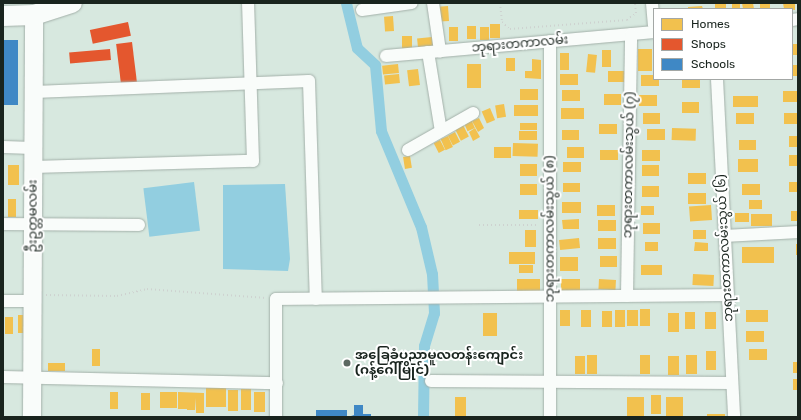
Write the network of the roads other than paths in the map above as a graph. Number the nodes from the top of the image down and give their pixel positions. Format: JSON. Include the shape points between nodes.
{"nodes":[{"id":1,"x":72,"y":3,"type":"edge"},
{"id":2,"x":248,"y":3,"type":"edge"},
{"id":3,"x":412,"y":3,"type":"edge"},
{"id":4,"x":434,"y":3,"type":"edge"},
{"id":5,"x":652,"y":3,"type":"edge"},
{"id":6,"x":362,"y":10,"type":"dead end"},
{"id":7,"x":653,"y":14,"type":"edge"},
{"id":8,"x":34,"y":15,"type":"junction"},
{"id":9,"x":3,"y":16,"type":"edge"},
{"id":10,"x":653,"y":32,"type":"edge"},
{"id":11,"x":631,"y":34,"type":"junction"},
{"id":12,"x":550,"y":41,"type":"junction"},
{"id":13,"x":434,"y":52,"type":"junction"},
{"id":14,"x":386,"y":56,"type":"dead end"},
{"id":15,"x":717,"y":80,"type":"edge"},
{"id":16,"x":251,"y":84,"type":"junction"},
{"id":17,"x":34,"y":92,"type":"junction"},
{"id":18,"x":473,"y":113,"type":"dead end"},
{"id":19,"x":441,"y":131,"type":"junction"},
{"id":20,"x":3,"y":148,"type":"edge"},
{"id":21,"x":33,"y":148,"type":"junction"},
{"id":22,"x":408,"y":150,"type":"dead end"},
{"id":23,"x":33,"y":167,"type":"junction"},
{"id":24,"x":3,"y":224,"type":"edge"},
{"id":25,"x":33,"y":224,"type":"junction"},
{"id":26,"x":139,"y":225,"type":"dead end"},
{"id":27,"x":798,"y":232,"type":"edge"},
{"id":28,"x":725,"y":236,"type":"junction"},
{"id":29,"x":728,"y":295,"type":"junction"},
{"id":30,"x":627,"y":296,"type":"junction"},
{"id":31,"x":550,"y":297,"type":"junction"},
{"id":32,"x":33,"y":298,"type":"junction"},
{"id":33,"x":316,"y":299,"type":"junction"},
{"id":34,"x":3,"y":301,"type":"edge"},
{"id":35,"x":3,"y":377,"type":"edge"},
{"id":36,"x":32,"y":377,"type":"junction"},
{"id":37,"x":431,"y":381,"type":"dead end"},
{"id":38,"x":550,"y":381,"type":"junction"},
{"id":39,"x":732,"y":382,"type":"junction"},
{"id":40,"x":277,"y":383,"type":"junction"},
{"id":41,"x":32,"y":417,"type":"edge"},
{"id":42,"x":276,"y":417,"type":"edge"},
{"id":43,"x":550,"y":417,"type":"edge"},
{"id":44,"x":734,"y":417,"type":"edge"}],
"edges":[{"from":1,"to":8,"type":"main road"},
{"from":2,"to":16,"type":"street"},
{"from":3,"to":6,"type":"street"},
{"from":4,"to":13,"type":"street"},
{"from":5,"to":7,"type":"street"},
{"from":8,"to":9,"type":"main road"},
{"from":8,"to":17,"type":"street","name":"ဦးဥတ္တမလမ်း"},
{"from":10,"to":11,"type":"street","name":"ဘုရားတကာလမ်း"},
{"from":11,"to":12,"type":"street","name":"ဘုရားတကာလမ်း"},
{"from":11,"to":30,"type":"street","name":"ဘုရားတကာလမ်းသွယ် (၇)"},
{"from":12,"to":13,"type":"street","name":"ဘုရားတကာလမ်း"},
{"from":12,"to":31,"type":"street","name":"ဘုရားတကာလမ်းသွယ် (၈)"},
{"from":13,"to":14,"type":"street","name":"ဘုရားတကာလမ်း"},
{"from":13,"to":19,"type":"street"},
{"from":15,"to":28,"type":"street","name":"ဘုရားတကာလမ်းသွယ် (၆)"},
{"from":16,"to":17,"type":"street"},
{"from":16,"to":23,"type":"street","via":[[253,161]]},
{"from":16,"to":33,"type":"street","via":[[309,81]]},
{"from":17,"to":21,"type":"street","name":"ဦးဥတ္တမလမ်း"},
{"from":18,"to":19,"type":"street"},
{"from":19,"to":22,"type":"street"},
{"from":20,"to":21,"type":"street"},
{"from":21,"to":23,"type":"street","name":"ဦးဥတ္တမလမ်း"},
{"from":23,"to":25,"type":"street","name":"ဦးဥတ္တမလမ်း"},
{"from":24,"to":25,"type":"street"},
{"from":25,"to":26,"type":"street"},
{"from":25,"to":32,"type":"street","name":"ဦးဥတ္တမလမ်း"},
{"from":27,"to":28,"type":"street"},
{"from":28,"to":29,"type":"street","name":"ဘုရားတကာလမ်းသွယ် (၆)"},
{"from":29,"to":30,"type":"street"},
{"from":29,"to":39,"type":"street","name":"ဘုရားတကာလမ်းသွယ် (၆)"},
{"from":30,"to":31,"type":"street"},
{"from":31,"to":33,"type":"street"},
{"from":31,"to":38,"type":"street","name":"ဘုရားတကာလမ်းသွယ် (၈)"},
{"from":32,"to":34,"type":"street"},
{"from":32,"to":36,"type":"street","name":"ဦးဥတ္တမလမ်း"},
{"from":33,"to":40,"type":"street","via":[[276,299]]},
{"from":35,"to":36,"type":"street"},
{"from":36,"to":40,"type":"street"},
{"from":36,"to":41,"type":"street","name":"ဦးဥတ္တမလမ်း"},
{"from":37,"to":38,"type":"street"},
{"from":38,"to":39,"type":"street"},
{"from":38,"to":43,"type":"street","name":"ဘုရားတကာလမ်းသွယ် (၈)"},
{"from":39,"to":44,"type":"street","name":"ဘုရားတကာလမ်းသွယ် (၆)"},
{"from":40,"to":42,"type":"street"}]}
